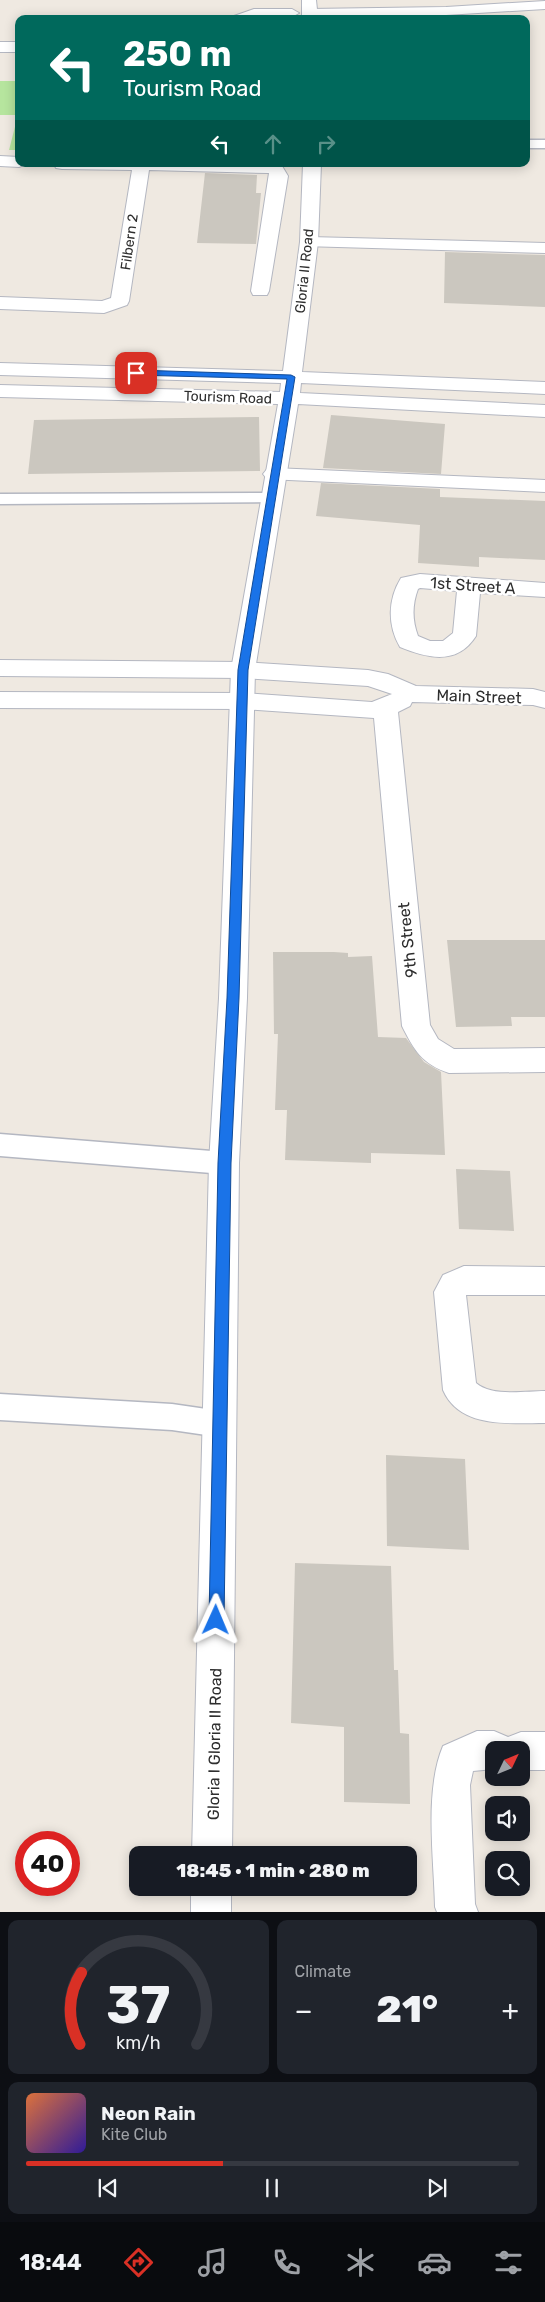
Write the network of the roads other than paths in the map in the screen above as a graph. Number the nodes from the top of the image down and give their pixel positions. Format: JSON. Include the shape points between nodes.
{"nodes":[{"id":1,"x":545,"y":6,"type":"edge"},
{"id":2,"x":310,"y":10,"type":"edge"},
{"id":3,"x":292,"y":13,"type":"dead end"},
{"id":4,"x":251,"y":15,"type":"edge"},
{"id":5,"x":0,"y":47,"type":"edge"},
{"id":6,"x":15,"y":47,"type":"edge"},
{"id":7,"x":530,"y":144,"type":"edge"},
{"id":8,"x":545,"y":144,"type":"edge"},
{"id":9,"x":0,"y":162,"type":"edge"},
{"id":10,"x":15,"y":162,"type":"edge"},
{"id":11,"x":140,"y":167,"type":"edge"},
{"id":12,"x":268,"y":167,"type":"edge"},
{"id":13,"x":312,"y":167,"type":"edge"},
{"id":14,"x":309,"y":242,"type":"junction"},
{"id":15,"x":545,"y":248,"type":"edge"},
{"id":16,"x":260,"y":291,"type":"dead end"},
{"id":17,"x":0,"y":303,"type":"edge"},
{"id":18,"x":0,"y":369,"type":"edge"},
{"id":19,"x":291,"y":377,"type":"junction"},
{"id":20,"x":545,"y":388,"type":"edge"},
{"id":21,"x":0,"y":391,"type":"edge"},
{"id":22,"x":288,"y":398,"type":"junction"},
{"id":23,"x":545,"y":411,"type":"edge"},
{"id":24,"x":273,"y":486,"type":"junction"},
{"id":25,"x":545,"y":486,"type":"edge"},
{"id":26,"x":0,"y":499,"type":"edge"},
{"id":27,"x":469,"y":586,"type":"junction"},
{"id":28,"x":545,"y":590,"type":"edge"},
{"id":29,"x":0,"y":668,"type":"edge"},
{"id":30,"x":243,"y":670,"type":"junction"},
{"id":31,"x":320,"y":675,"type":"junction"},
{"id":32,"x":413,"y":694,"type":"junction"},
{"id":33,"x":0,"y":700,"type":"edge"},
{"id":34,"x":545,"y":700,"type":"edge"},
{"id":35,"x":242,"y":701,"type":"junction"},
{"id":36,"x":323,"y":707,"type":"junction"},
{"id":37,"x":385,"y":708,"type":"junction"},
{"id":38,"x":545,"y":1060,"type":"edge"},
{"id":39,"x":0,"y":1145,"type":"edge"},
{"id":40,"x":224,"y":1163,"type":"junction"},
{"id":41,"x":545,"y":1281,"type":"edge"},
{"id":42,"x":0,"y":1407,"type":"edge"},
{"id":43,"x":545,"y":1408,"type":"edge"},
{"id":44,"x":220,"y":1424,"type":"junction"},
{"id":45,"x":485,"y":1750,"type":"edge"},
{"id":46,"x":530,"y":1750,"type":"edge"},
{"id":47,"x":545,"y":1751,"type":"edge"},
{"id":48,"x":212,"y":1846,"type":"edge"},
{"id":49,"x":211,"y":1896,"type":"edge"},
{"id":50,"x":211,"y":1912,"type":"edge"},
{"id":51,"x":458,"y":1912,"type":"edge"}],
"edges":[{"from":1,"to":2,"type":"street","via":[[446,11]]},
{"from":3,"to":4,"type":"street"},
{"from":5,"to":6,"type":"street"},
{"from":7,"to":8,"type":"lane"},
{"from":9,"to":10,"type":"street"},
{"from":11,"to":17,"type":"street","name":"Filbern 2","via":[[120,301],[104,307]]},
{"from":12,"to":16,"type":"street","via":[[276,170],[279,176]]},
{"from":13,"to":14,"type":"street","name":"Gloria II Road"},
{"from":14,"to":15,"type":"street"},
{"from":14,"to":19,"type":"street","name":"Gloria II Road"},
{"from":18,"to":19,"type":"street","name":"Tourism Road"},
{"from":19,"to":20,"type":"street","name":"Tourism Road"},
{"from":19,"to":22,"type":"street","name":"Gloria I Gloria II Road"},
{"from":21,"to":22,"type":"street","name":"Tourism Road"},
{"from":22,"to":23,"type":"street","name":"Tourism Road"},
{"from":22,"to":24,"type":"street","name":"Gloria I Gloria II Road"},
{"from":24,"to":25,"type":"street"},
{"from":24,"to":26,"type":"lane"},
{"from":24,"to":30,"type":"street","name":"Gloria I Gloria II Road"},
{"from":27,"to":27,"type":"street","name":"1st Street A","via":[[464,636],[449,649],[427,649],[408,641],[402,627],[405,591],[410,583],[420,581]]},
{"from":27,"to":28,"type":"street","name":"1st Street A"},
{"from":29,"to":30,"type":"street"},
{"from":30,"to":31,"type":"street"},
{"from":30,"to":35,"type":"street","name":"Gloria I Gloria II Road"},
{"from":31,"to":32,"type":"street","via":[[380,680]]},
{"from":31,"to":36,"type":"street"},
{"from":32,"to":34,"type":"street","name":"Main Street"},
{"from":32,"to":37,"type":"street"},
{"from":33,"to":35,"type":"street"},
{"from":35,"to":36,"type":"street"},
{"from":35,"to":40,"type":"street","name":"Gloria I Gloria II Road","via":[[233,998]]},
{"from":36,"to":37,"type":"street"},
{"from":37,"to":38,"type":"street","name":"9th Street","via":[[416,1026],[428,1047],[448,1061]]},
{"from":39,"to":40,"type":"lane"},
{"from":40,"to":44,"type":"street","name":"Gloria I Gloria II Road"},
{"from":41,"to":43,"type":"street","via":[[464,1280],[454,1285],[450,1292],[460,1390],[467,1399],[480,1404]]},
{"from":42,"to":44,"type":"lane","via":[[172,1417]]},
{"from":44,"to":48,"type":"street","name":"Gloria I Gloria II Road"},
{"from":45,"to":51,"type":"street","via":[[456,1758],[451,1785],[455,1907]]},
{"from":46,"to":47,"type":"street"},
{"from":49,"to":50,"type":"street"}]}
